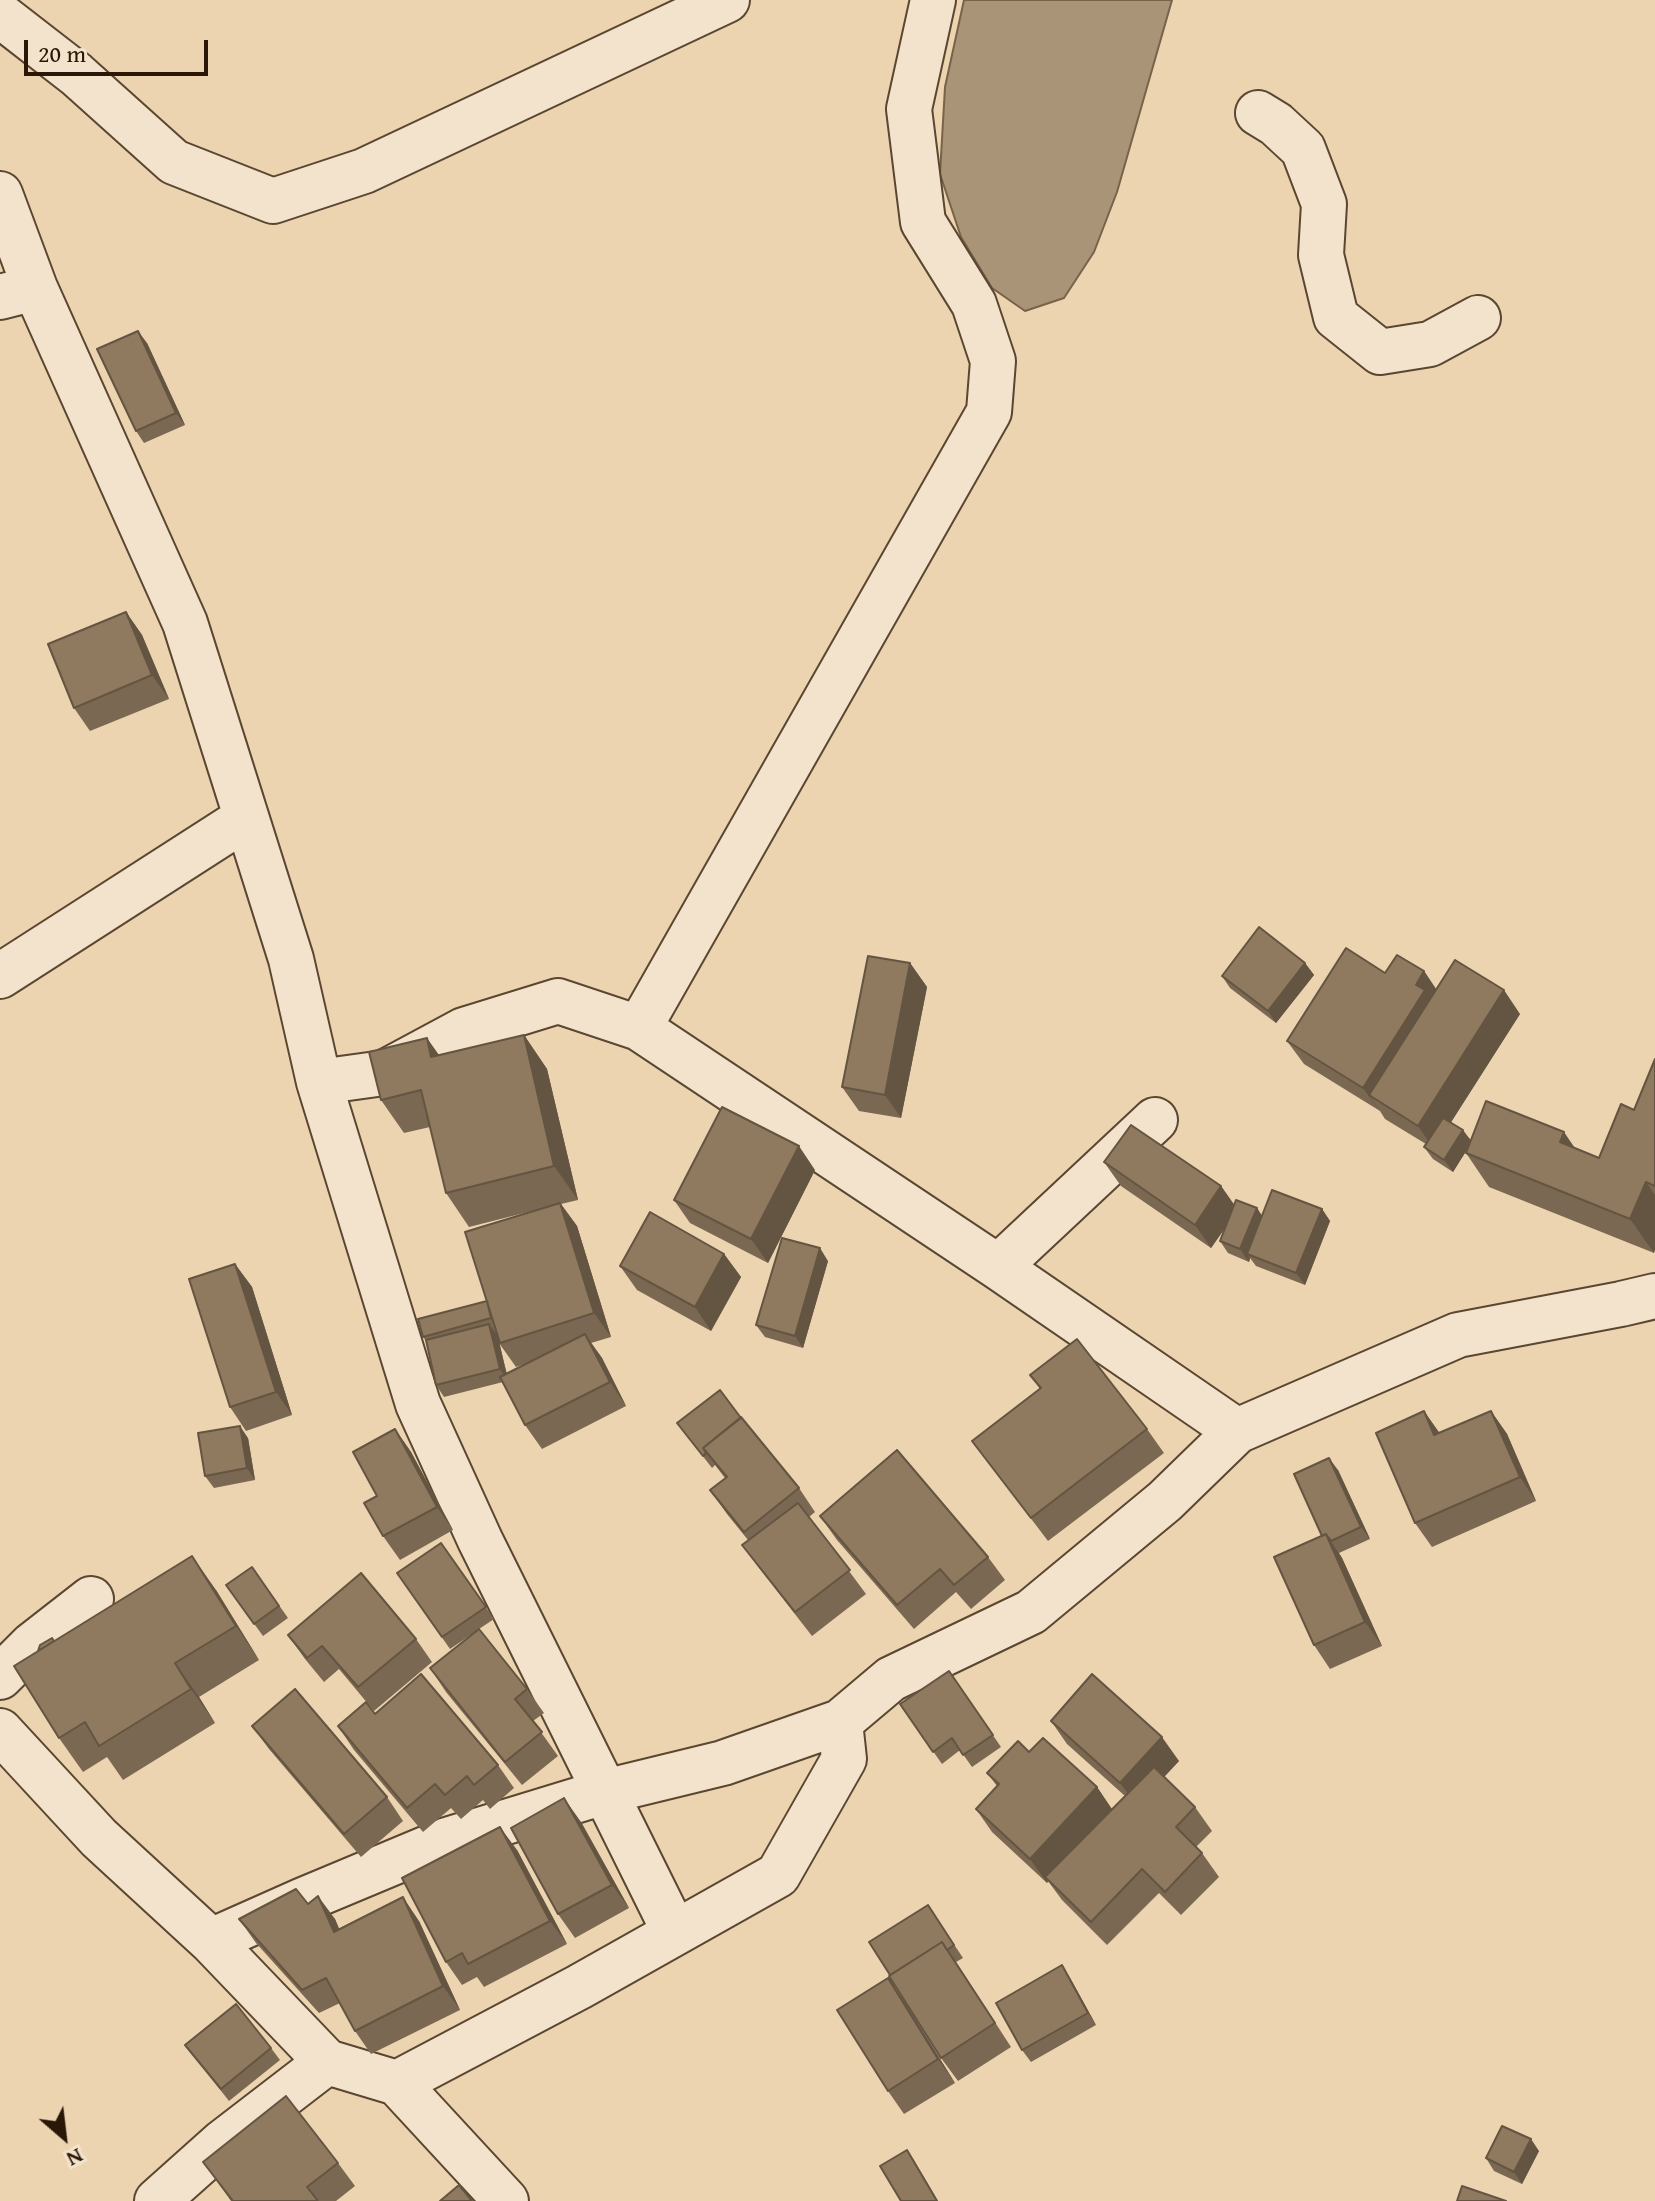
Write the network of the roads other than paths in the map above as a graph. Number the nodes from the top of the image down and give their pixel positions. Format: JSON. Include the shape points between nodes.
{"nodes":[{"id":1,"x":727,"y":0,"type":"edge"},
{"id":2,"x":933,"y":0,"type":"edge"},
{"id":3,"x":0,"y":15,"type":"edge"},
{"id":4,"x":1258,"y":113,"type":"dead end"},
{"id":5,"x":0,"y":194,"type":"edge"},
{"id":6,"x":18,"y":293,"type":"edge"},
{"id":7,"x":1478,"y":318,"type":"dead end"},
{"id":8,"x":246,"y":818,"type":"junction"},
{"id":9,"x":0,"y":976,"type":"edge"},
{"id":10,"x":639,"y":1028,"type":"junction"},
{"id":11,"x":319,"y":1082,"type":"junction"},
{"id":12,"x":1155,"y":1120,"type":"dead end"},
{"id":13,"x":998,"y":1267,"type":"junction"},
{"id":14,"x":1655,"y":1296,"type":"edge"},
{"id":15,"x":1237,"y":1431,"type":"junction"},
{"id":16,"x":91,"y":1599,"type":"dead end"},
{"id":17,"x":0,"y":1677,"type":"edge"},
{"id":18,"x":840,"y":1722,"type":"junction"},
{"id":19,"x":0,"y":1731,"type":"edge"},
{"id":20,"x":604,"y":1792,"type":"junction"},
{"id":21,"x":675,"y":1933,"type":"junction"},
{"id":22,"x":211,"y":1941,"type":"junction"},
{"id":23,"x":327,"y":2062,"type":"junction"},
{"id":24,"x":397,"y":2083,"type":"junction"},
{"id":25,"x":157,"y":2201,"type":"edge"},
{"id":26,"x":506,"y":2201,"type":"edge"}],
"edges":[{"from":1,"to":3,"type":"street","via":[[364,171],[273,201],[174,162]]},
{"from":2,"to":10,"type":"street","via":[[909,109],[923,222],[974,304],[993,361],[989,412]]},
{"from":4,"to":7,"type":"street","via":[[1303,149],[1324,204],[1321,255],[1336,317],[1380,352],[1430,344]]},
{"from":5,"to":6,"type":"street"},
{"from":6,"to":8,"type":"street","via":[[185,623]]},
{"from":8,"to":9,"type":"street"},
{"from":8,"to":11,"type":"street","via":[[291,959]]},
{"from":10,"to":11,"type":"street","via":[[558,1001],[464,1030],[384,1073]]},
{"from":10,"to":13,"type":"street"},
{"from":11,"to":20,"type":"street","via":[[418,1404]]},
{"from":12,"to":13,"type":"street"},
{"from":13,"to":15,"type":"street"},
{"from":14,"to":15,"type":"street","via":[[1458,1335]]},
{"from":15,"to":18,"type":"street","via":[[1165,1501],[1031,1612],[891,1679]]},
{"from":16,"to":17,"type":"street"},
{"from":18,"to":20,"type":"street","via":[[723,1763]]},
{"from":18,"to":21,"type":"street","via":[[844,1759],[778,1875]]},
{"from":19,"to":22,"type":"street","via":[[99,1838]]},
{"from":20,"to":21,"type":"street"},
{"from":20,"to":22,"type":"street","via":[[447,1840]]},
{"from":21,"to":24,"type":"street"},
{"from":22,"to":23,"type":"street"},
{"from":23,"to":24,"type":"street"},
{"from":23,"to":25,"type":"street"},
{"from":24,"to":26,"type":"street"}]}
